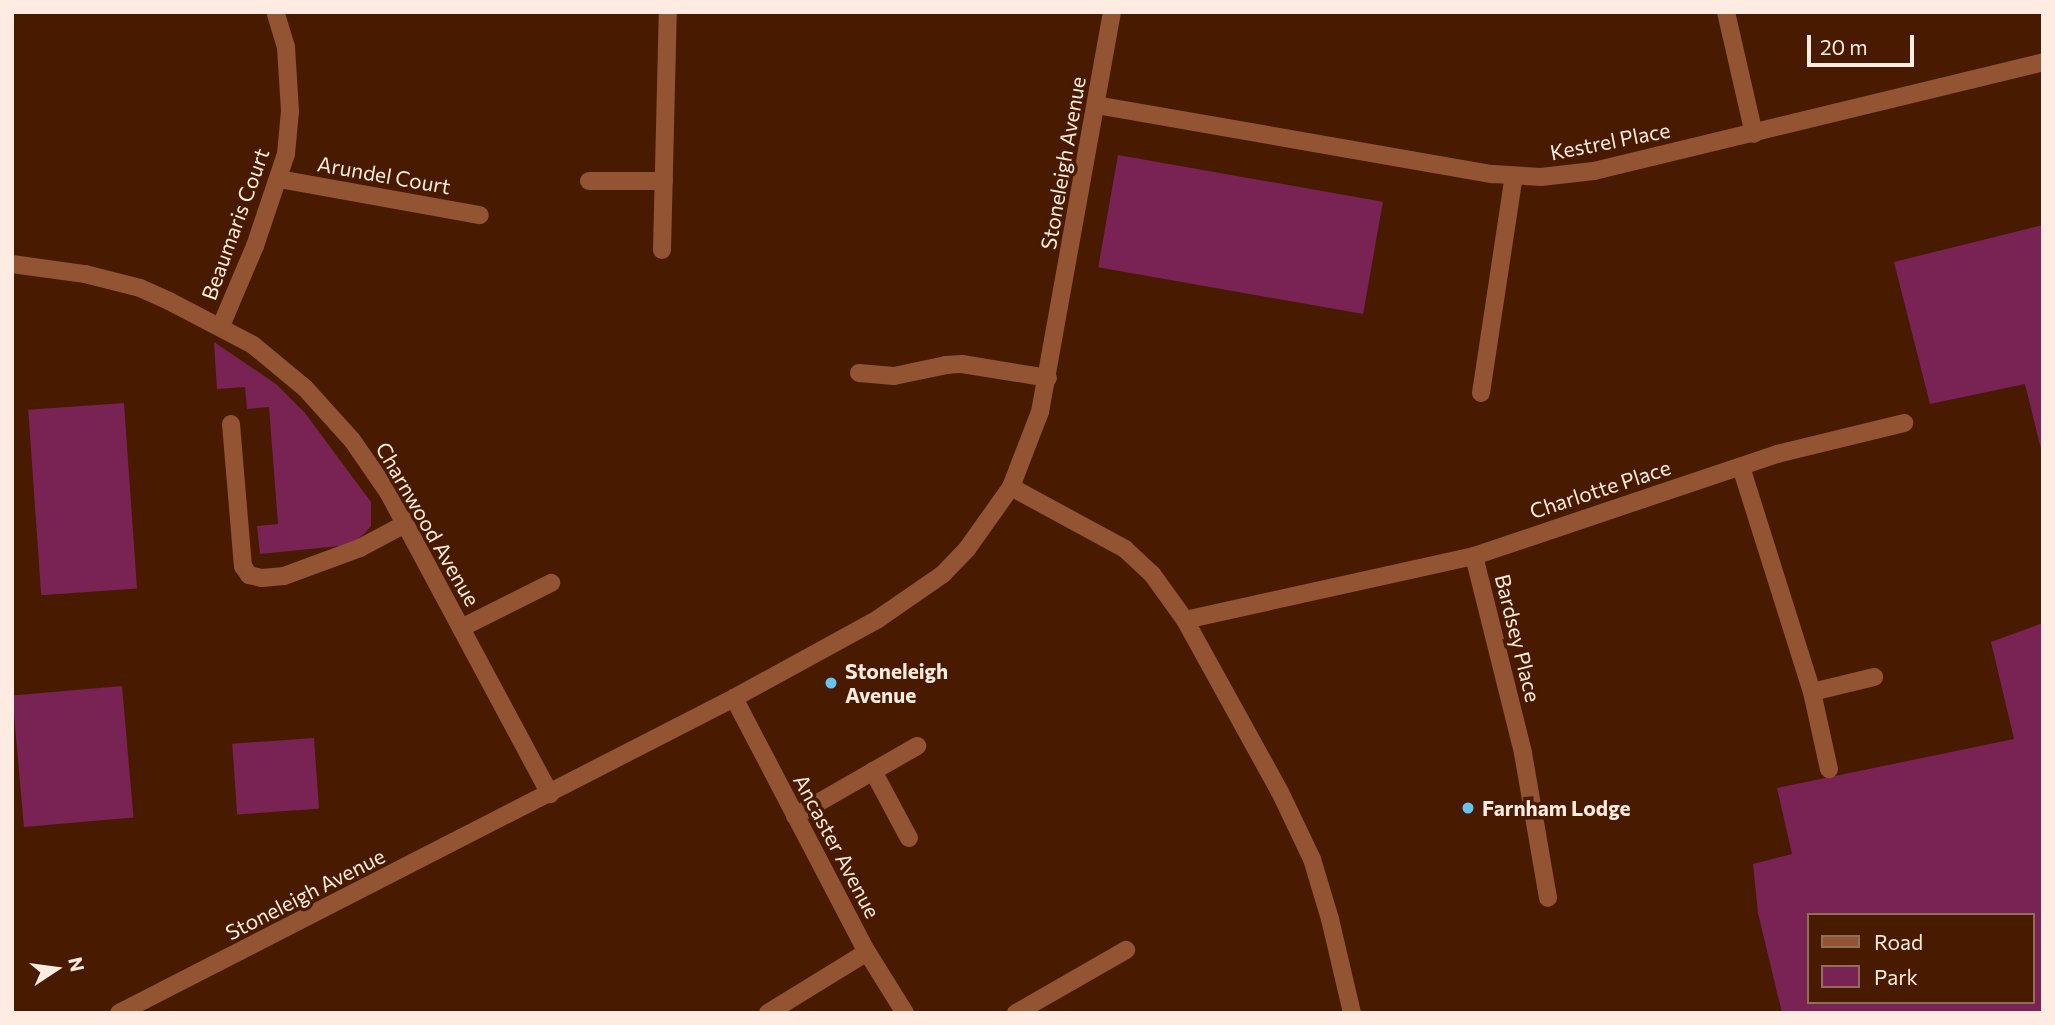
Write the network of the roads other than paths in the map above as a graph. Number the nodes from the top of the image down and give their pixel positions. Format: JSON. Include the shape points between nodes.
{"nodes":[{"id":1,"x":275,"y":12,"type":"edge"},
{"id":2,"x":668,"y":12,"type":"edge"},
{"id":3,"x":1112,"y":12,"type":"edge"},
{"id":4,"x":1726,"y":12,"type":"edge"},
{"id":5,"x":2043,"y":62,"type":"edge"},
{"id":6,"x":1096,"y":105,"type":"junction"},
{"id":7,"x":1754,"y":134,"type":"junction"},
{"id":8,"x":1514,"y":176,"type":"junction"},
{"id":9,"x":279,"y":179,"type":"junction"},
{"id":10,"x":589,"y":181,"type":"dead end"},
{"id":11,"x":664,"y":181,"type":"junction"},
{"id":12,"x":480,"y":215,"type":"dead end"},
{"id":13,"x":662,"y":250,"type":"dead end"},
{"id":14,"x":12,"y":264,"type":"edge"},
{"id":15,"x":221,"y":326,"type":"junction"},
{"id":16,"x":859,"y":373,"type":"dead end"},
{"id":17,"x":1048,"y":378,"type":"junction"},
{"id":18,"x":1481,"y":393,"type":"dead end"},
{"id":19,"x":1904,"y":423,"type":"dead end"},
{"id":20,"x":231,"y":424,"type":"dead end"},
{"id":21,"x":1741,"y":467,"type":"junction"},
{"id":22,"x":1010,"y":487,"type":"junction"},
{"id":23,"x":405,"y":524,"type":"junction"},
{"id":24,"x":1474,"y":556,"type":"junction"},
{"id":25,"x":551,"y":583,"type":"dead end"},
{"id":26,"x":1185,"y":620,"type":"junction"},
{"id":27,"x":461,"y":628,"type":"junction"},
{"id":28,"x":1874,"y":677,"type":"dead end"},
{"id":29,"x":1812,"y":692,"type":"junction"},
{"id":30,"x":734,"y":698,"type":"junction"},
{"id":31,"x":917,"y":746,"type":"dead end"},
{"id":32,"x":1829,"y":769,"type":"dead end"},
{"id":33,"x":873,"y":771,"type":"junction"},
{"id":34,"x":550,"y":794,"type":"junction"},
{"id":35,"x":795,"y":816,"type":"junction"},
{"id":36,"x":909,"y":838,"type":"dead end"},
{"id":37,"x":1548,"y":898,"type":"dead end"},
{"id":38,"x":1126,"y":950,"type":"dead end"},
{"id":39,"x":867,"y":951,"type":"junction"},
{"id":40,"x":119,"y":1013,"type":"edge"},
{"id":41,"x":768,"y":1013,"type":"edge"},
{"id":42,"x":905,"y":1013,"type":"edge"},
{"id":43,"x":1016,"y":1013,"type":"edge"},
{"id":44,"x":1352,"y":1013,"type":"edge"}],
"edges":[{"from":1,"to":9,"type":"street","name":"Beaumaris Court","via":[[286,47],[290,111]]},
{"from":2,"to":11,"type":"street"},
{"from":3,"to":6,"type":"street","name":"Stoneleigh Avenue"},
{"from":4,"to":7,"type":"street"},
{"from":5,"to":7,"type":"street","name":"Kestrel Place"},
{"from":6,"to":8,"type":"street","name":"Kestrel Place"},
{"from":6,"to":17,"type":"street","name":"Stoneleigh Avenue"},
{"from":7,"to":8,"type":"street","name":"Kestrel Place","via":[[1594,171]]},
{"from":8,"to":18,"type":"street"},
{"from":9,"to":12,"type":"street","name":"Arundel Court"},
{"from":9,"to":15,"type":"street","name":"Beaumaris Court"},
{"from":10,"to":11,"type":"street"},
{"from":11,"to":13,"type":"street"},
{"from":14,"to":15,"type":"street","name":"Charnwood Avenue","via":[[75,272],[139,288]]},
{"from":15,"to":23,"type":"street","name":"Charnwood Avenue","via":[[279,364],[328,411],[370,464]]},
{"from":16,"to":17,"type":"street","via":[[894,376],[962,364]]},
{"from":17,"to":22,"type":"street","name":"Stoneleigh Avenue","via":[[1028,447]]},
{"from":19,"to":21,"type":"street","name":"Charlotte Place","via":[[1812,444]]},
{"from":20,"to":23,"type":"street","via":[[243,566],[249,575],[284,576],[360,548]]},
{"from":21,"to":24,"type":"street","name":"Charlotte Place"},
{"from":21,"to":29,"type":"street"},
{"from":22,"to":26,"type":"street","via":[[1125,549],[1152,574]]},
{"from":22,"to":30,"type":"street","name":"Stoneleigh Avenue","via":[[967,549],[912,598]]},
{"from":23,"to":27,"type":"street","name":"Charnwood Avenue"},
{"from":24,"to":26,"type":"street","name":"Bardsey Place"},
{"from":24,"to":37,"type":"street","name":"Bardsey Place","via":[[1522,753]]},
{"from":25,"to":27,"type":"street"},
{"from":26,"to":44,"type":"street","via":[[1312,859]]},
{"from":27,"to":34,"type":"street","name":"Charnwood Avenue"},
{"from":28,"to":29,"type":"street"},
{"from":29,"to":32,"type":"street"},
{"from":30,"to":34,"type":"street","name":"Stoneleigh Avenue"},
{"from":30,"to":35,"type":"street","name":"Ancaster Avenue"},
{"from":31,"to":33,"type":"street"},
{"from":33,"to":35,"type":"street"},
{"from":33,"to":36,"type":"street"},
{"from":34,"to":40,"type":"street","name":"Stoneleigh Avenue"},
{"from":35,"to":39,"type":"street","name":"Ancaster Avenue"},
{"from":38,"to":43,"type":"street"},
{"from":39,"to":41,"type":"street"},
{"from":39,"to":42,"type":"street","name":"Ancaster Avenue"}]}
